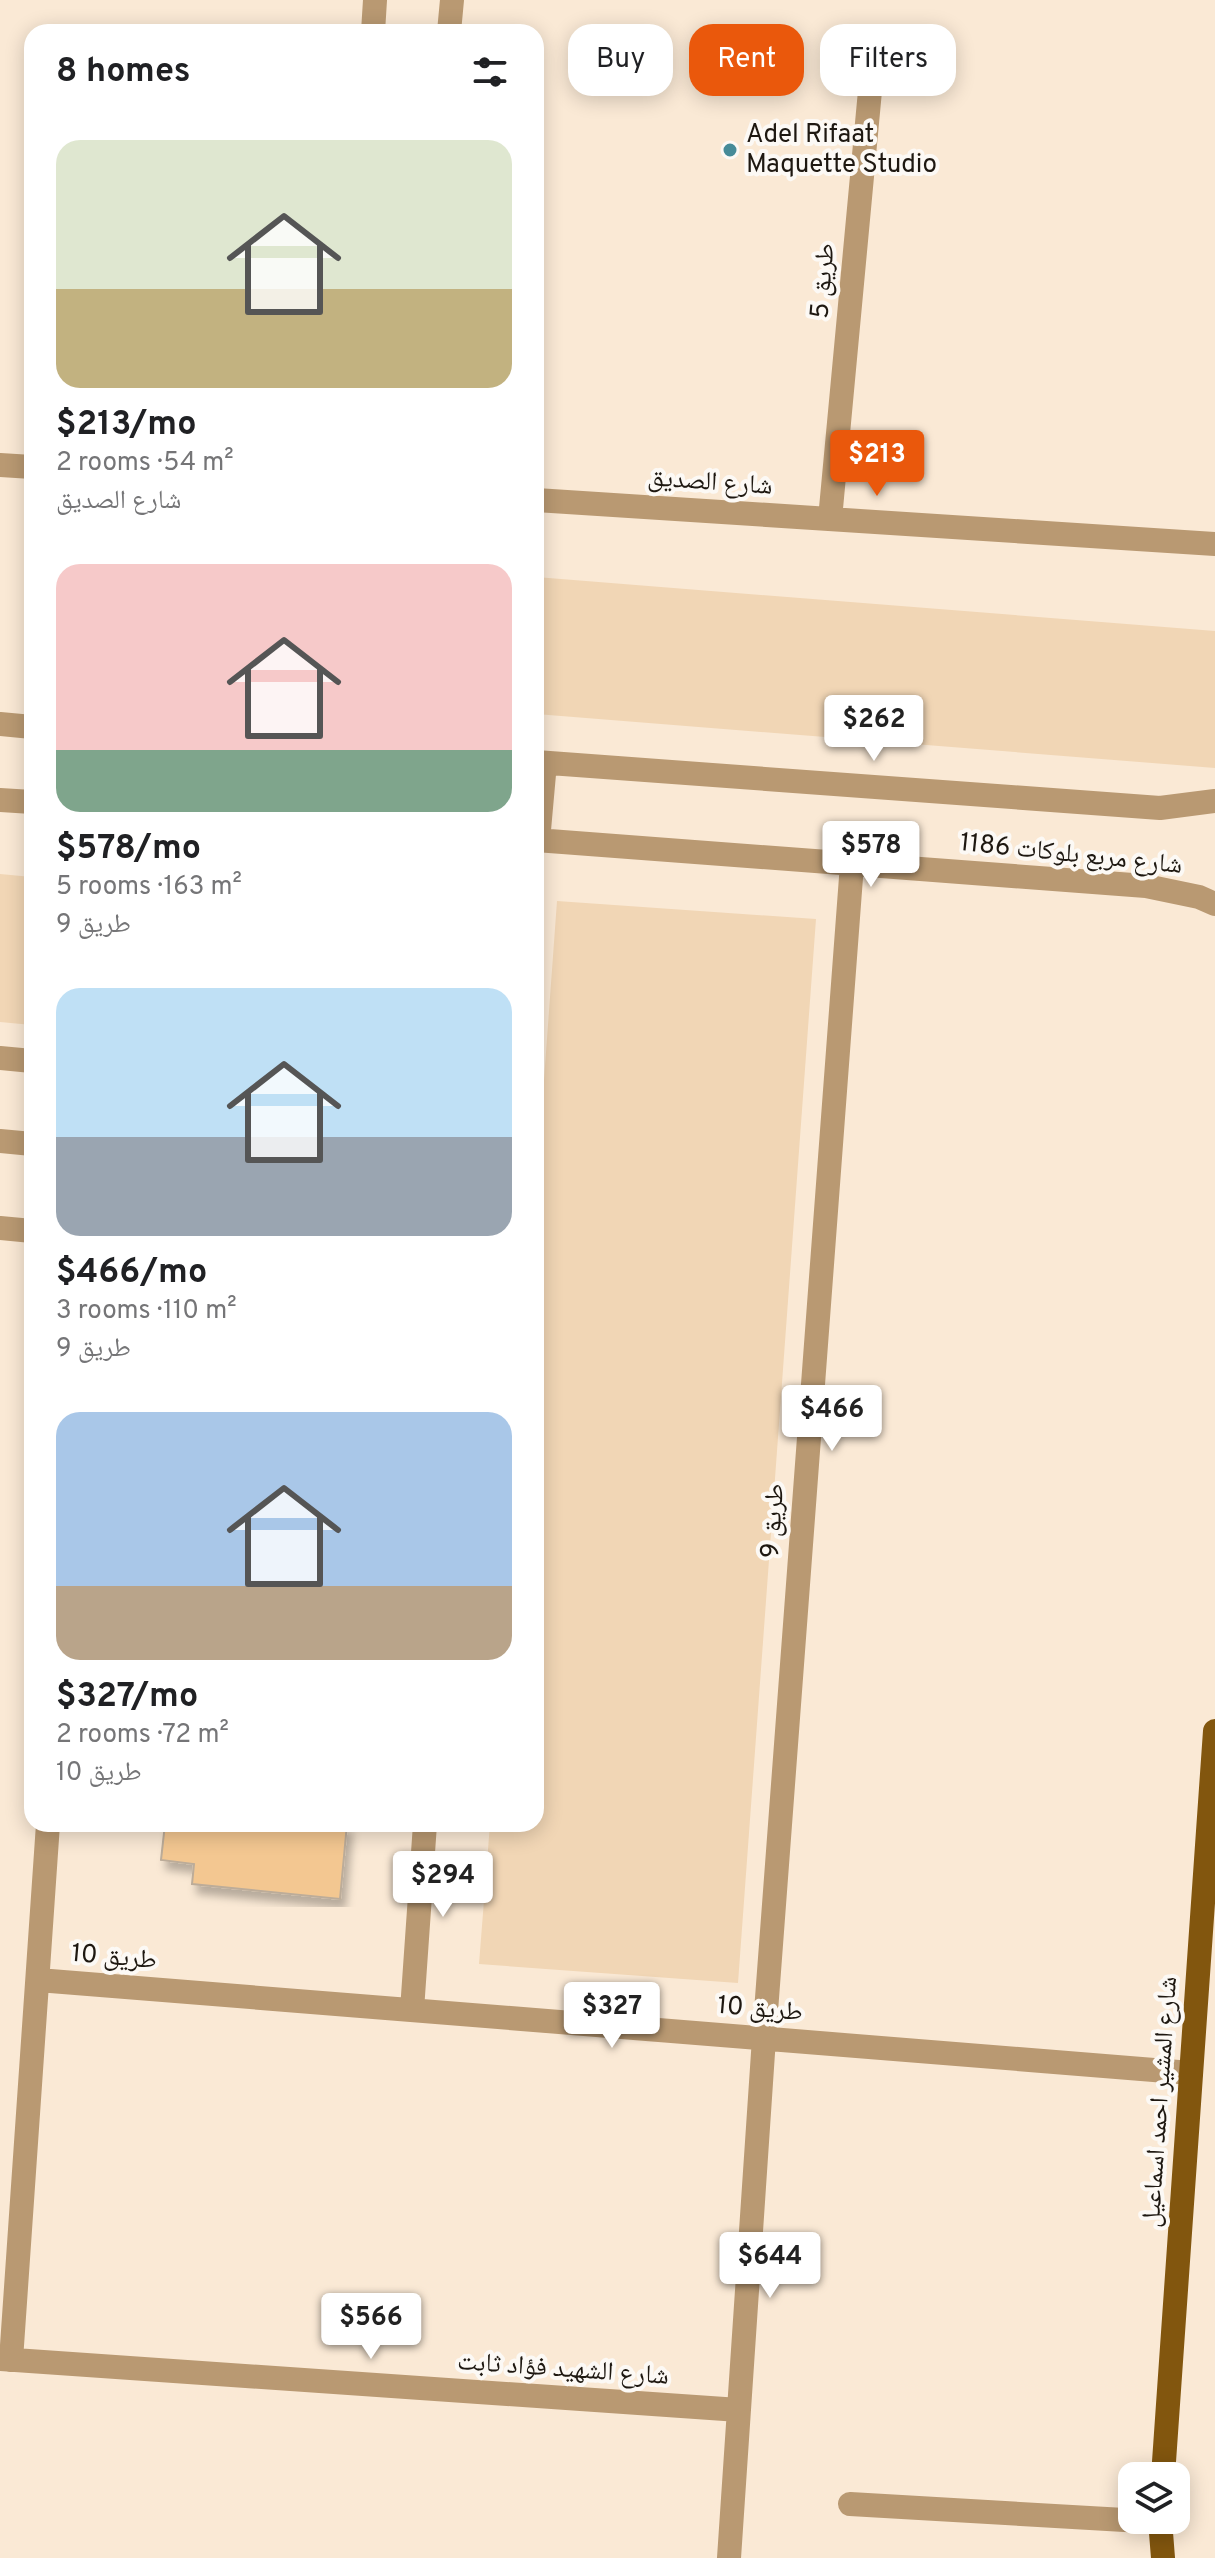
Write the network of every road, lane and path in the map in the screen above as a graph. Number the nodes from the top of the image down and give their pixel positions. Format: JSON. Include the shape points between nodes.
{"nodes":[{"id":1,"x":375,"y":0,"type":"edge"},
{"id":2,"x":452,"y":0,"type":"edge"},
{"id":3,"x":374,"y":24,"type":"edge"},
{"id":4,"x":450,"y":24,"type":"edge"},
{"id":5,"x":870,"y":96,"type":"edge"},
{"id":6,"x":0,"y":465,"type":"edge"},
{"id":7,"x":24,"y":466,"type":"edge"},
{"id":8,"x":544,"y":501,"type":"edge"},
{"id":9,"x":830,"y":519,"type":"junction"},
{"id":10,"x":1215,"y":544,"type":"edge"},
{"id":11,"x":0,"y":724,"type":"edge"},
{"id":12,"x":24,"y":726,"type":"edge"},
{"id":13,"x":544,"y":763,"type":"edge"},
{"id":14,"x":0,"y":800,"type":"edge"},
{"id":15,"x":1215,"y":801,"type":"edge"},
{"id":16,"x":24,"y":802,"type":"edge"},
{"id":17,"x":544,"y":841,"type":"edge"},
{"id":18,"x":852,"y":864,"type":"junction"},
{"id":19,"x":1215,"y":904,"type":"edge"},
{"id":20,"x":0,"y":1058,"type":"edge"},
{"id":21,"x":24,"y":1060,"type":"edge"},
{"id":22,"x":0,"y":1141,"type":"edge"},
{"id":23,"x":24,"y":1143,"type":"edge"},
{"id":24,"x":0,"y":1228,"type":"edge"},
{"id":25,"x":24,"y":1230,"type":"edge"},
{"id":26,"x":1215,"y":1731,"type":"edge"},
{"id":27,"x":47,"y":1832,"type":"edge"},
{"id":28,"x":424,"y":1832,"type":"edge"},
{"id":29,"x":38,"y":1980,"type":"junction"},
{"id":30,"x":412,"y":2010,"type":"junction"},
{"id":31,"x":764,"y":2038,"type":"junction"},
{"id":32,"x":1191,"y":2073,"type":"junction"},
{"id":33,"x":6,"y":2359,"type":"edge"},
{"id":34,"x":739,"y":2410,"type":"junction"},
{"id":35,"x":1164,"y":2462,"type":"edge"},
{"id":36,"x":850,"y":2504,"type":"dead end"},
{"id":37,"x":1118,"y":2519,"type":"edge"},
{"id":38,"x":1161,"y":2534,"type":"edge"},
{"id":39,"x":729,"y":2558,"type":"edge"},
{"id":40,"x":1163,"y":2558,"type":"edge"}],
"edges":[{"from":1,"to":3,"type":"street"},
{"from":2,"to":4,"type":"street"},
{"from":5,"to":9,"type":"street","name":"طريق 5"},
{"from":6,"to":7,"type":"street"},
{"from":8,"to":9,"type":"street","name":"شارع الصديق"},
{"from":9,"to":10,"type":"street","name":"شارع الصديق"},
{"from":11,"to":12,"type":"street"},
{"from":13,"to":15,"type":"street","name":"شارع مربع بلوكات 1186","via":[[1160,808]]},
{"from":14,"to":16,"type":"street"},
{"from":17,"to":18,"type":"street","name":"شارع مربع بلوكات 1186"},
{"from":18,"to":19,"type":"street","name":"شارع مربع بلوكات 1186","via":[[1146,886]]},
{"from":18,"to":31,"type":"street","name":"طريق 9"},
{"from":20,"to":21,"type":"street"},
{"from":22,"to":23,"type":"street"},
{"from":24,"to":25,"type":"street"},
{"from":26,"to":32,"type":"main road","name":"شارع المشير احمد اسماعيل"},
{"from":27,"to":29,"type":"street"},
{"from":28,"to":30,"type":"street"},
{"from":29,"to":30,"type":"street","name":"طريق 10"},
{"from":29,"to":33,"type":"street"},
{"from":30,"to":31,"type":"street","name":"طريق 10"},
{"from":31,"to":32,"type":"street","name":"طريق 10"},
{"from":31,"to":34,"type":"street","name":"طريق 9"},
{"from":32,"to":35,"type":"main road","name":"شارع المشير احمد اسماعيل"},
{"from":33,"to":34,"type":"street","name":"شارع الشهيد فؤاد ثابت"},
{"from":34,"to":39,"type":"street","name":"طريق 9"},
{"from":36,"to":37,"type":"street"},
{"from":38,"to":40,"type":"main road"}]}
